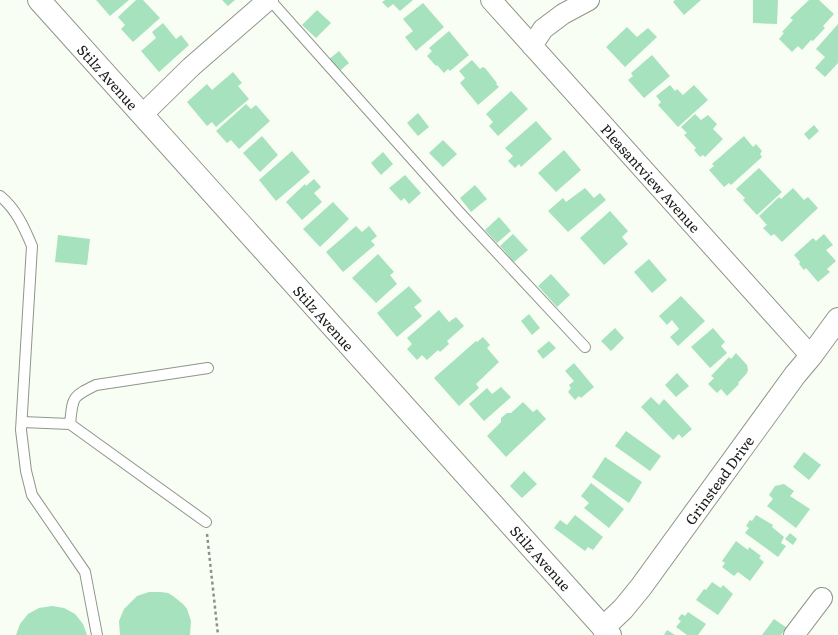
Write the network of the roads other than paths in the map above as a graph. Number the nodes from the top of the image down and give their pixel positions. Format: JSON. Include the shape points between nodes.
{"nodes":[{"id":1,"x":39,"y":0,"type":"edge"},
{"id":2,"x":491,"y":0,"type":"edge"},
{"id":3,"x":589,"y":0,"type":"edge"},
{"id":4,"x":266,"y":1,"type":"edge"},
{"id":5,"x":532,"y":46,"type":"junction"},
{"id":6,"x":142,"y":115,"type":"junction"},
{"id":7,"x":0,"y":196,"type":"edge"},
{"id":8,"x":838,"y":319,"type":"edge"},
{"id":9,"x":585,"y":347,"type":"dead end"},
{"id":10,"x":811,"y":356,"type":"junction"},
{"id":11,"x":208,"y":368,"type":"dead end"},
{"id":12,"x":22,"y":422,"type":"junction"},
{"id":13,"x":70,"y":424,"type":"junction"},
{"id":14,"x":206,"y":522,"type":"road end"},
{"id":15,"x":822,"y":598,"type":"dead end"},
{"id":16,"x":602,"y":633,"type":"edge"},
{"id":17,"x":97,"y":635,"type":"edge"},
{"id":18,"x":794,"y":635,"type":"edge"}],
"edges":[{"from":1,"to":6,"type":"street","name":"Stilz Avenue"},
{"from":2,"to":5,"type":"street","name":"Pleasantview Avenue"},
{"from":3,"to":5,"type":"street","via":[[563,14],[543,29]]},
{"from":4,"to":6,"type":"street","via":[[191,67]]},
{"from":4,"to":9,"type":"lane"},
{"from":5,"to":10,"type":"street","name":"Pleasantview Avenue"},
{"from":6,"to":16,"type":"street","name":"Stilz Avenue"},
{"from":7,"to":12,"type":"lane","via":[[23,225],[32,246]]},
{"from":8,"to":10,"type":"street","name":"Grinstead Drive"},
{"from":10,"to":16,"type":"street","name":"Grinstead Drive","via":[[641,587]]},
{"from":11,"to":13,"type":"lane","via":[[96,385],[80,393],[72,401]]},
{"from":12,"to":13,"type":"lane"},
{"from":12,"to":17,"type":"lane","via":[[26,471],[32,495],[85,572]]},
{"from":13,"to":14,"type":"lane"},
{"from":15,"to":18,"type":"street"}]}
